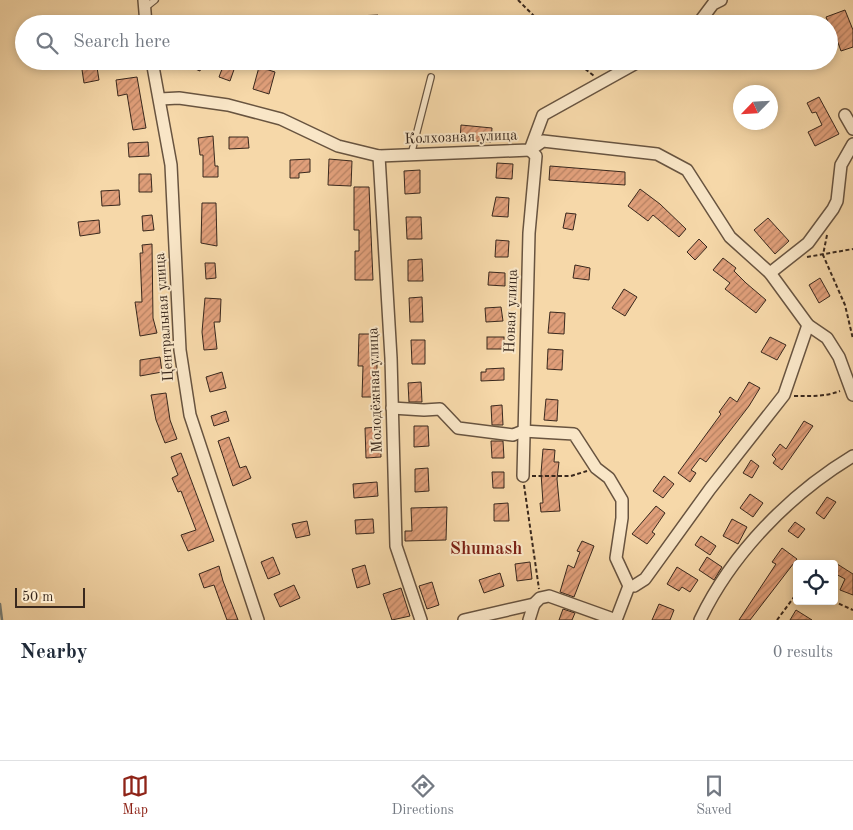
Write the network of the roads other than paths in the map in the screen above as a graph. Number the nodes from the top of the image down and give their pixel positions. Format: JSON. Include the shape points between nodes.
{"nodes":[{"id":1,"x":155,"y":0,"type":"edge"},
{"id":2,"x":721,"y":0,"type":"edge"},
{"id":3,"x":144,"y":4,"type":"edge"},
{"id":4,"x":705,"y":15,"type":"edge"},
{"id":5,"x":154,"y":70,"type":"edge"},
{"id":6,"x":623,"y":70,"type":"edge"},
{"id":7,"x":431,"y":76,"type":"dead end"},
{"id":8,"x":160,"y":99,"type":"junction"},
{"id":9,"x":845,"y":114,"type":"dead end"},
{"id":10,"x":853,"y":129,"type":"edge"},
{"id":11,"x":853,"y":144,"type":"edge"},
{"id":12,"x":530,"y":150,"type":"junction"},
{"id":13,"x":411,"y":155,"type":"junction"},
{"id":14,"x":379,"y":156,"type":"junction"},
{"id":15,"x":770,"y":273,"type":"junction"},
{"id":16,"x":808,"y":325,"type":"junction"},
{"id":17,"x":851,"y":391,"type":"edge"},
{"id":18,"x":392,"y":408,"type":"junction"},
{"id":19,"x":523,"y":431,"type":"junction"},
{"id":20,"x":853,"y":456,"type":"edge"},
{"id":21,"x":522,"y":476,"type":"road end"},
{"id":22,"x":629,"y":586,"type":"junction"},
{"id":23,"x":537,"y":601,"type":"junction"},
{"id":24,"x":258,"y":620,"type":"edge"},
{"id":25,"x":421,"y":620,"type":"edge"},
{"id":26,"x":464,"y":620,"type":"edge"},
{"id":27,"x":529,"y":620,"type":"edge"},
{"id":28,"x":616,"y":620,"type":"edge"},
{"id":29,"x":700,"y":620,"type":"edge"}],
"edges":[{"from":1,"to":3,"type":"lane"},
{"from":2,"to":4,"type":"street"},
{"from":5,"to":8,"type":"street","name":"Центральная улица"},
{"from":6,"to":12,"type":"street","via":[[543,115]]},
{"from":7,"to":13,"type":"lane"},
{"from":8,"to":14,"type":"street","name":"Колхозная улица","via":[[179,98],[228,105],[281,119],[338,146]]},
{"from":8,"to":24,"type":"street","name":"Центральная улица","via":[[171,165],[180,350],[190,415]]},
{"from":9,"to":10,"type":"street"},
{"from":11,"to":15,"type":"street","via":[[841,165],[837,201],[820,227],[790,259]]},
{"from":12,"to":13,"type":"street","name":"Колхозная улица"},
{"from":12,"to":15,"type":"street","name":"Колхозная улица","via":[[542,141],[657,154],[688,170],[730,237]]},
{"from":12,"to":19,"type":"street","name":"Новая улица","via":[[536,156],[536,174],[529,233]]},
{"from":13,"to":14,"type":"street","name":"Колхозная улица"},
{"from":14,"to":18,"type":"street","name":"Молодёжная улица"},
{"from":15,"to":16,"type":"street","name":"Колхозная улица"},
{"from":16,"to":17,"type":"street","name":"Колхозная улица","via":[[827,338],[835,350]]},
{"from":16,"to":22,"type":"street","via":[[784,395],[645,579]]},
{"from":18,"to":19,"type":"street","via":[[442,409],[456,427],[467,430],[513,435]]},
{"from":18,"to":25,"type":"street","name":"Молодёжная улица","via":[[396,546]]},
{"from":19,"to":21,"type":"street","name":"Новая улица"},
{"from":19,"to":22,"type":"street","via":[[574,434],[596,468],[609,478],[622,500],[616,558]]},
{"from":20,"to":29,"type":"street","via":[[811,483],[769,523],[709,601]]},
{"from":22,"to":28,"type":"street"},
{"from":23,"to":26,"type":"street"},
{"from":23,"to":27,"type":"street"},
{"from":23,"to":28,"type":"street","via":[[548,596]]}]}
